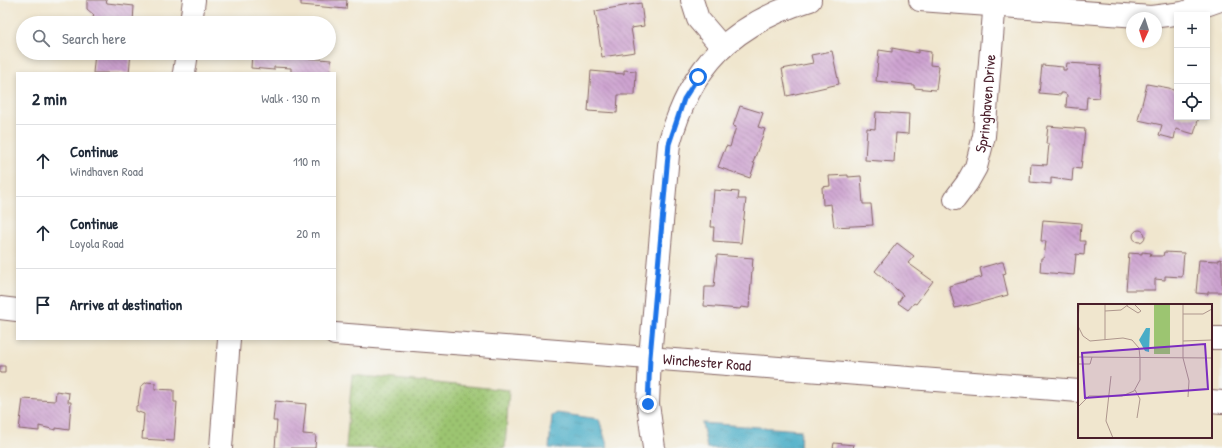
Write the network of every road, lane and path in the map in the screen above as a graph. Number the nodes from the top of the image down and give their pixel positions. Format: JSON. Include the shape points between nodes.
{"nodes":[{"id":1,"x":194,"y":0,"type":"edge"},
{"id":2,"x":692,"y":0,"type":"edge"},
{"id":3,"x":810,"y":0,"type":"edge"},
{"id":4,"x":920,"y":0,"type":"edge"},
{"id":5,"x":1220,"y":0,"type":"edge"},
{"id":6,"x":995,"y":3,"type":"edge"},
{"id":7,"x":192,"y":16,"type":"edge"},
{"id":8,"x":722,"y":47,"type":"junction"},
{"id":9,"x":186,"y":60,"type":"edge"},
{"id":10,"x":184,"y":72,"type":"edge"},
{"id":11,"x":954,"y":199,"type":"dead end"},
{"id":12,"x":0,"y":308,"type":"edge"},
{"id":13,"x":16,"y":310,"type":"edge"},
{"id":14,"x":336,"y":334,"type":"edge"},
{"id":15,"x":229,"y":340,"type":"edge"},
{"id":16,"x":650,"y":357,"type":"junction"},
{"id":17,"x":1078,"y":391,"type":"edge"},
{"id":18,"x":1212,"y":401,"type":"edge"},
{"id":19,"x":1222,"y":402,"type":"edge"},
{"id":20,"x":220,"y":448,"type":"edge"},
{"id":21,"x":654,"y":448,"type":"edge"}],
"edges":[{"from":1,"to":7,"type":"street"},
{"from":2,"to":8,"type":"street","via":[[698,19]]},
{"from":3,"to":8,"type":"street","via":[[781,9],[738,33]]},
{"from":4,"to":6,"type":"street"},
{"from":5,"to":6,"type":"street","via":[[1183,13],[1151,17]]},
{"from":6,"to":11,"type":"street","name":"Springhaven Drive","via":[[984,136],[976,167]]},
{"from":8,"to":16,"type":"street","via":[[684,99],[669,144]]},
{"from":9,"to":10,"type":"street"},
{"from":12,"to":13,"type":"street"},
{"from":14,"to":16,"type":"street","name":"Winchester Road"},
{"from":15,"to":20,"type":"street"},
{"from":16,"to":17,"type":"street","name":"Winchester Road"},
{"from":16,"to":21,"type":"street","via":[[648,404]]},
{"from":18,"to":19,"type":"street"}]}
